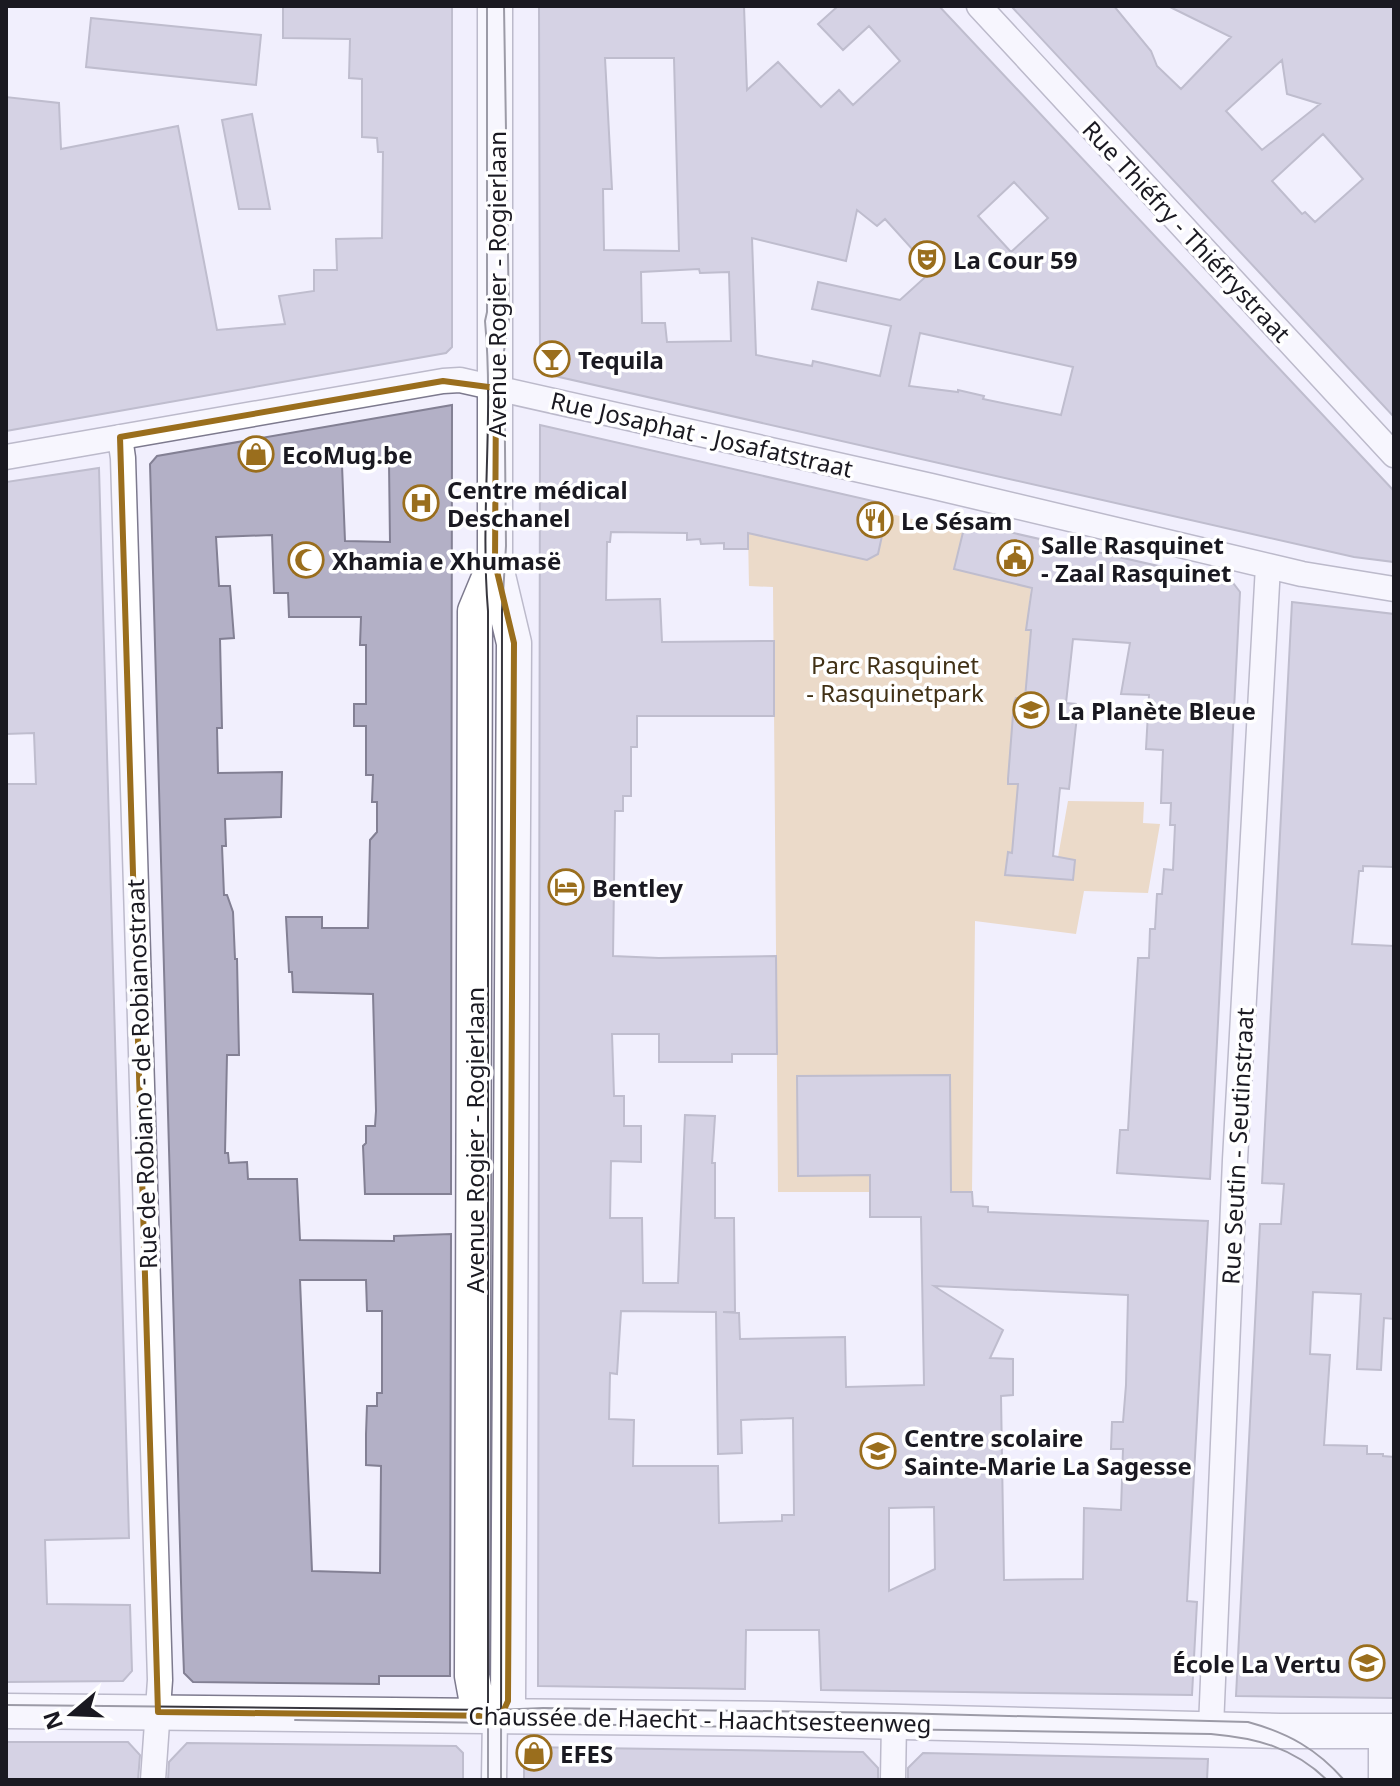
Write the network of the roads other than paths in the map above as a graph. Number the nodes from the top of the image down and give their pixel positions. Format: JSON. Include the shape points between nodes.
{"nodes":[{"id":1,"x":495,"y":6,"type":"edge"},
{"id":2,"x":979,"y":6,"type":"edge"},
{"id":3,"x":496,"y":388,"type":"junction"},
{"id":4,"x":120,"y":437,"type":"junction"},
{"id":5,"x":1394,"y":455,"type":"edge"},
{"id":6,"x":6,"y":457,"type":"edge"},
{"id":7,"x":1268,"y":566,"type":"junction"},
{"id":8,"x":1394,"y":589,"type":"edge"},
{"id":9,"x":6,"y":1711,"type":"edge"},
{"id":10,"x":158,"y":1712,"type":"junction"},
{"id":11,"x":495,"y":1716,"type":"junction"},
{"id":12,"x":894,"y":1721,"type":"junction"},
{"id":13,"x":1211,"y":1727,"type":"junction"},
{"id":14,"x":1387,"y":1731,"type":"edge"},
{"id":15,"x":153,"y":1780,"type":"edge"},
{"id":16,"x":494,"y":1780,"type":"edge"},
{"id":17,"x":893,"y":1780,"type":"edge"},
{"id":18,"x":1381,"y":1780,"type":"edge"}],
"edges":[{"from":1,"to":3,"type":"street","name":"Avenue Rogier - Rogierlaan"},
{"from":2,"to":5,"type":"street","name":"Rue Thiéfry - Thiéfrystraat"},
{"from":3,"to":4,"type":"street","name":"Rue Josaphat - Josafatstraat","via":[[443,381]]},
{"from":3,"to":7,"type":"street","name":"Rue Josaphat - Josafatstraat"},
{"from":3,"to":11,"type":"street","name":"Avenue Rogier - Rogierlaan","via":[[495,563],[475,611],[472,1676],[476,1698]]},
{"from":4,"to":6,"type":"street","name":"Rue Josaphat - Josafatstraat"},
{"from":4,"to":10,"type":"street","name":"Rue de Robiano - de Robianostraat"},
{"from":7,"to":8,"type":"street","name":"Rue Josaphat - Josafatstraat"},
{"from":7,"to":13,"type":"street","name":"Rue Seutin - Seutinstraat"},
{"from":9,"to":10,"type":"street","name":"Chaussée de Haecht - Haachtsesteenweg"},
{"from":10,"to":11,"type":"street","name":"Chaussée de Haecht - Haachtsesteenweg"},
{"from":10,"to":15,"type":"street","name":"Rue de Robiano - de Robianostraat"},
{"from":11,"to":12,"type":"street","name":"Chaussée de Haecht - Haachtsesteenweg"},
{"from":11,"to":16,"type":"street"},
{"from":12,"to":13,"type":"street","name":"Chaussée de Haecht - Haachtsesteenweg"},
{"from":12,"to":17,"type":"street"},
{"from":13,"to":14,"type":"street","name":"Chaussée de Haecht - Haachtsesteenweg"},
{"from":14,"to":18,"type":"street"}]}
